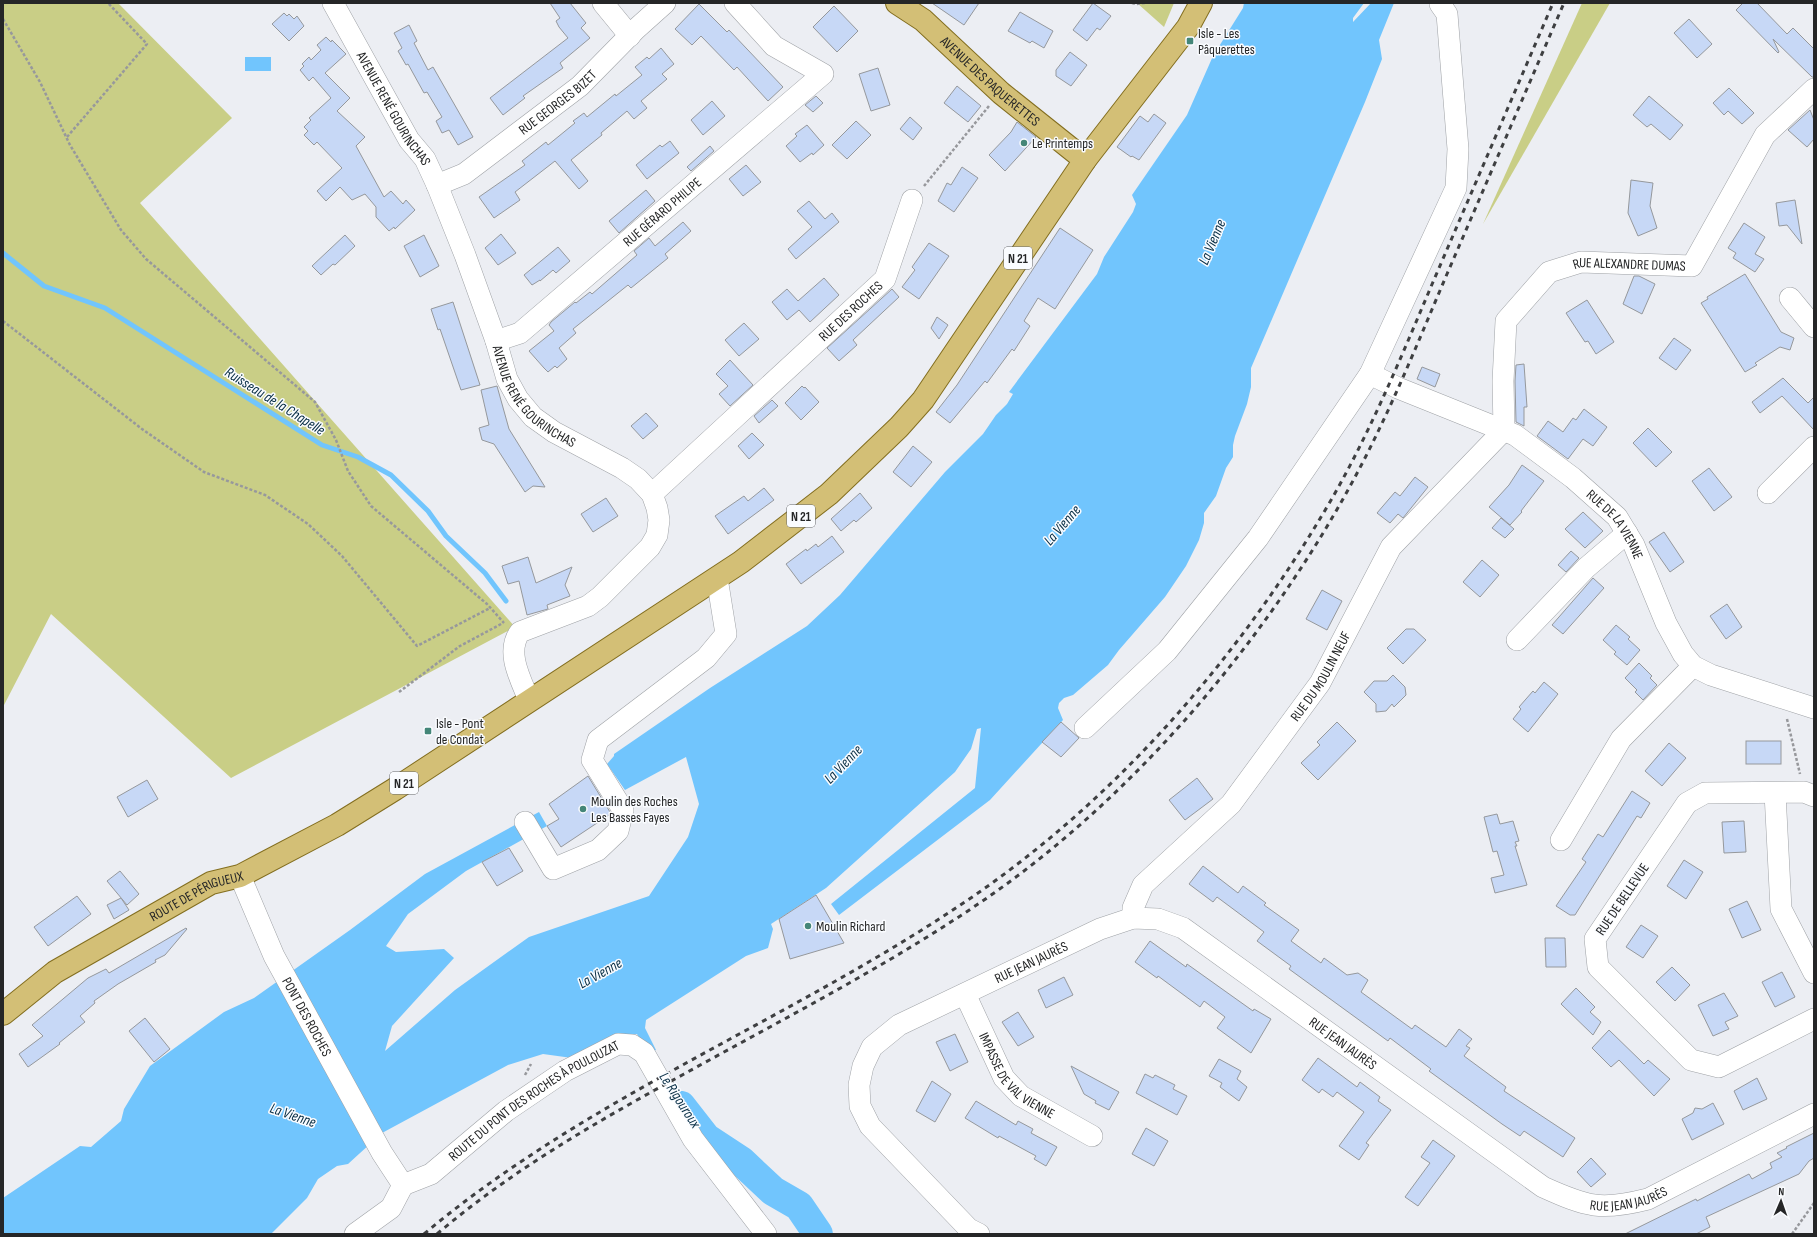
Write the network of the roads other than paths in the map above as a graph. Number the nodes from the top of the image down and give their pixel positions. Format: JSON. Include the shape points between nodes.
{"nodes":[{"id":1,"x":333,"y":3,"type":"edge"},
{"id":2,"x":603,"y":3,"type":"edge"},
{"id":3,"x":665,"y":3,"type":"edge"},
{"id":4,"x":735,"y":3,"type":"edge"},
{"id":5,"x":897,"y":3,"type":"edge"},
{"id":6,"x":1201,"y":3,"type":"edge"},
{"id":7,"x":1440,"y":4,"type":"edge"},
{"id":8,"x":630,"y":36,"type":"junction"},
{"id":9,"x":1814,"y":89,"type":"edge"},
{"id":10,"x":1084,"y":160,"type":"junction"},
{"id":11,"x":437,"y":184,"type":"junction"},
{"id":12,"x":912,"y":200,"type":"road end"},
{"id":13,"x":1790,"y":298,"type":"dead end"},
{"id":14,"x":1814,"y":327,"type":"edge"},
{"id":15,"x":496,"y":341,"type":"junction"},
{"id":16,"x":1370,"y":374,"type":"junction"},
{"id":17,"x":1504,"y":430,"type":"junction"},
{"id":18,"x":1814,"y":447,"type":"edge"},
{"id":19,"x":1768,"y":493,"type":"dead end"},
{"id":20,"x":652,"y":494,"type":"junction"},
{"id":21,"x":1627,"y":533,"type":"junction"},
{"id":22,"x":717,"y":578,"type":"junction"},
{"id":23,"x":1516,"y":640,"type":"dead end"},
{"id":24,"x":1693,"y":666,"type":"junction"},
{"id":25,"x":529,"y":700,"type":"junction"},
{"id":26,"x":1814,"y":708,"type":"edge"},
{"id":27,"x":1085,"y":728,"type":"dead end"},
{"id":28,"x":1775,"y":793,"type":"junction"},
{"id":29,"x":1809,"y":794,"type":"edge"},
{"id":30,"x":529,"y":828,"type":"dead end"},
{"id":31,"x":1560,"y":840,"type":"dead end"},
{"id":32,"x":240,"y":876,"type":"junction"},
{"id":33,"x":1133,"y":918,"type":"junction"},
{"id":34,"x":1814,"y":973,"type":"edge"},
{"id":35,"x":965,"y":994,"type":"junction"},
{"id":36,"x":11,"y":1008,"type":"edge"},
{"id":37,"x":1814,"y":1019,"type":"edge"},
{"id":38,"x":1814,"y":1114,"type":"edge"},
{"id":39,"x":1092,"y":1136,"type":"dead end"},
{"id":40,"x":403,"y":1185,"type":"junction"},
{"id":41,"x":355,"y":1234,"type":"edge"},
{"id":42,"x":766,"y":1234,"type":"edge"},
{"id":43,"x":979,"y":1234,"type":"edge"}],
"edges":[{"from":1,"to":11,"type":"street","name":"AVENUE RENÉ GOURINCHAS","via":[[409,140],[425,159]]},
{"from":2,"to":8,"type":"street"},
{"from":3,"to":8,"type":"street","name":"RUE GEORGES BIZET"},
{"from":4,"to":15,"type":"street","name":"RUE GÉRARD PHILIPE","via":[[774,46],[823,74],[520,333]]},
{"from":5,"to":10,"type":"main road","name":"AVENUE DES PAQUERETTES","via":[[923,20],[1000,93]]},
{"from":6,"to":10,"type":"main road","number":"N 21","via":[[1188,27]]},
{"from":7,"to":16,"type":"street","via":[[1447,14],[1448,22],[1458,149],[1456,188]]},
{"from":8,"to":11,"type":"street","name":"RUE GEORGES BIZET","via":[[580,86],[464,174]]},
{"from":9,"to":17,"type":"street","name":"RUE ALEXANDRE DUMAS","via":[[1765,136],[1692,266],[1581,262],[1549,272],[1506,321]]},
{"from":10,"to":22,"type":"main road","number":"N 21","via":[[927,394],[904,422],[829,494]]},
{"from":11,"to":15,"type":"street","name":"AVENUE RENÉ GOURINCHAS"},
{"from":12,"to":20,"type":"street","name":"RUE DES ROCHES","via":[[885,279]]},
{"from":13,"to":14,"type":"street"},
{"from":15,"to":20,"type":"street","name":"AVENUE RENÉ GOURINCHAS","via":[[508,379],[518,399],[533,417],[554,432],[622,468],[638,479]]},
{"from":16,"to":17,"type":"street","name":"RUE DE LA VIENNE"},
{"from":16,"to":27,"type":"street","via":[[1258,538],[1166,651]]},
{"from":17,"to":21,"type":"street","name":"RUE DE LA VIENNE","via":[[1515,435],[1573,478],[1617,517]]},
{"from":17,"to":33,"type":"street","name":"RUE DU MOULIN NEUF","via":[[1391,547],[1320,683],[1231,804],[1143,885],[1133,908]]},
{"from":18,"to":19,"type":"street"},
{"from":20,"to":25,"type":"street","name":"AVENUE RENÉ GOURINCHAS","via":[[659,520],[657,535],[650,547],[600,597],[588,606],[512,627],[516,666]]},
{"from":21,"to":23,"type":"street","via":[[1586,568]]},
{"from":21,"to":24,"type":"street","name":"RUE DE LA VIENNE","via":[[1666,623],[1683,654]]},
{"from":22,"to":25,"type":"main road","number":"N 21"},
{"from":22,"to":30,"type":"street","via":[[726,634],[706,658],[598,740],[592,760],[623,810],[618,830],[598,850],[553,869]]},
{"from":24,"to":26,"type":"street","name":"RUE DE LA VIENNE","via":[[1711,675]]},
{"from":24,"to":31,"type":"street","via":[[1621,739]]},
{"from":25,"to":32,"type":"main road","number":"N 21","via":[[337,825]]},
{"from":28,"to":29,"type":"street","name":"RUE DE BELLEVUE"},
{"from":28,"to":34,"type":"street","via":[[1781,909]]},
{"from":28,"to":37,"type":"street","name":"RUE DE BELLEVUE","via":[[1705,793],[1687,803],[1595,940],[1598,967],[1691,1060],[1719,1067]]},
{"from":32,"to":36,"type":"main road","name":"ROUTE DE PÉRIGUEUX","number":"N 21","via":[[211,883],[56,972]]},
{"from":32,"to":40,"type":"street","name":"PONT DES ROCHES","via":[[274,956],[382,1153]]},
{"from":33,"to":35,"type":"street","name":"RUE JEAN JAURÈS","via":[[1100,929]]},
{"from":33,"to":38,"type":"street","name":"RUE JEAN JAURÈS","via":[[1158,919],[1183,928],[1543,1187],[1571,1199],[1598,1206],[1622,1205],[1648,1199]]},
{"from":35,"to":39,"type":"street","name":"IMPASSE DE VAL VIENNE","via":[[1004,1078],[1021,1096]]},
{"from":35,"to":43,"type":"street","name":"RUE JEAN JAURÈS","via":[[899,1025],[872,1047],[863,1066],[859,1085],[860,1106],[870,1126],[969,1229]]},
{"from":40,"to":41,"type":"street","via":[[391,1208]]},
{"from":40,"to":42,"type":"street","name":"ROUTE DU PONT DES ROCHES À POULOUZAT","via":[[431,1174],[506,1111],[565,1071],[618,1044],[632,1045],[644,1053],[693,1139]]}]}
